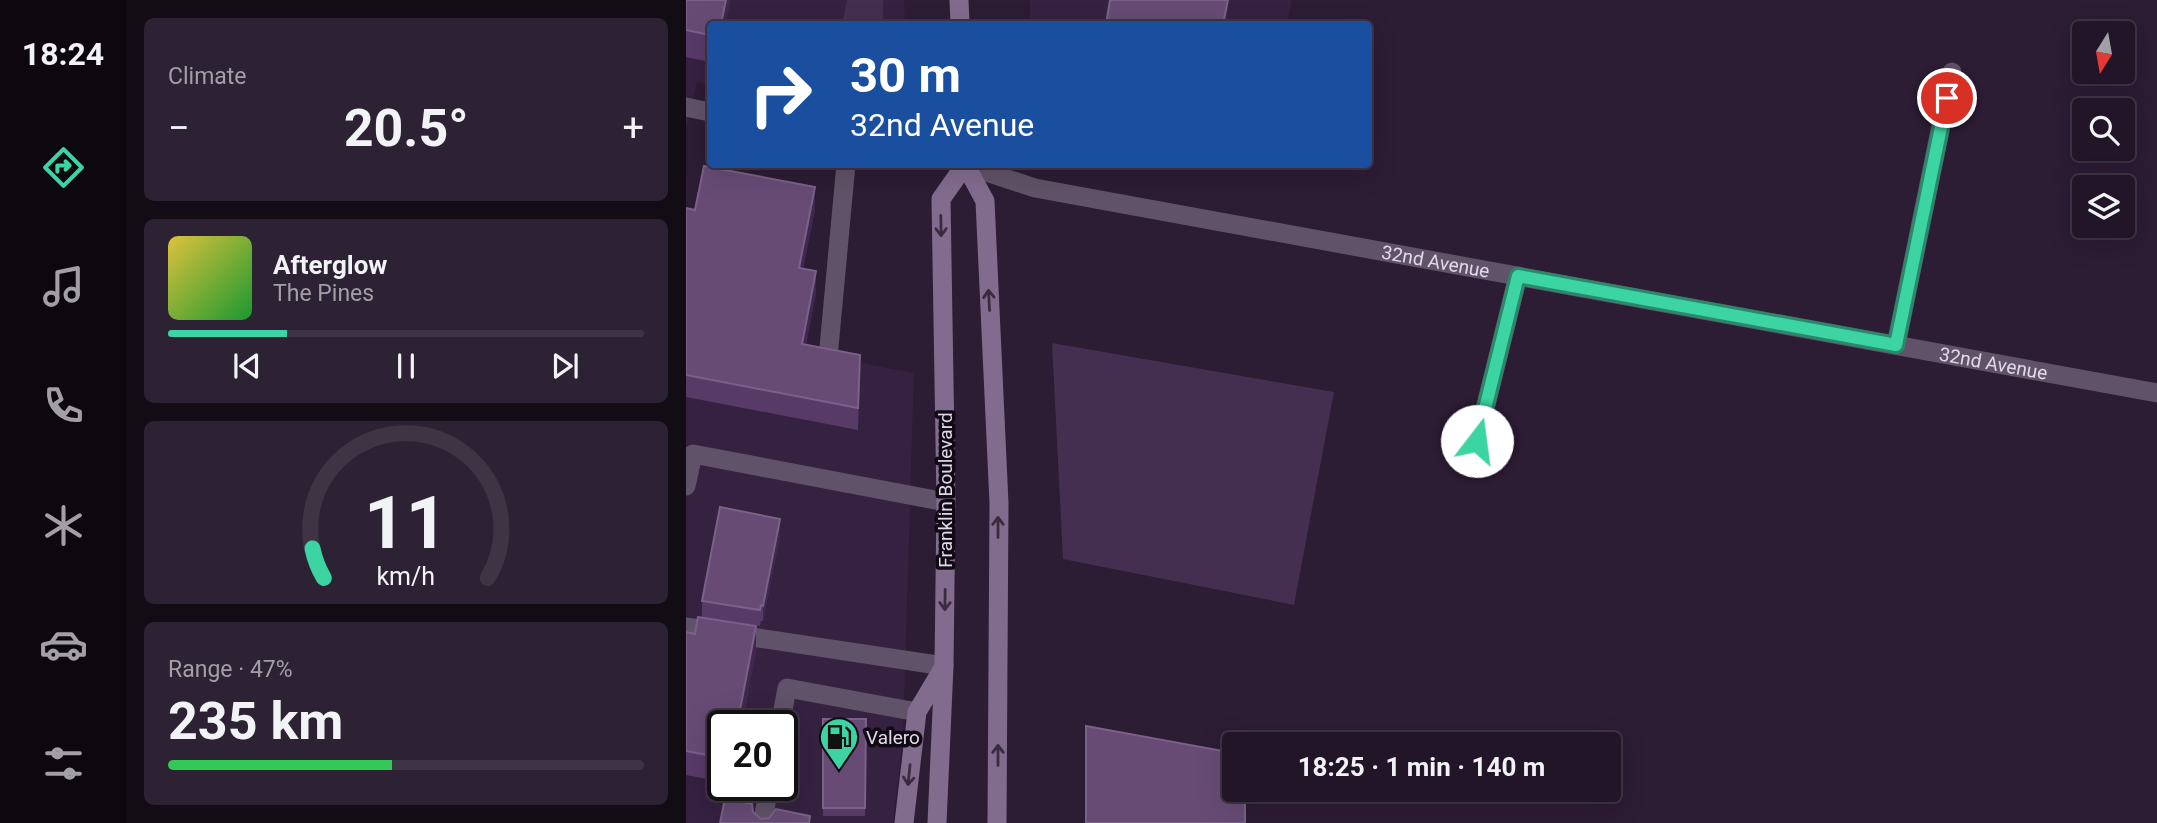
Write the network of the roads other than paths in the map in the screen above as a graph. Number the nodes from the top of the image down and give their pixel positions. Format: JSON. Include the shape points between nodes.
{"nodes":[{"id":1,"x":959,"y":0,"type":"edge"},
{"id":2,"x":960,"y":21,"type":"edge"},
{"id":3,"x":1952,"y":72,"type":"dead end"},
{"id":4,"x":686,"y":107,"type":"edge"},
{"id":5,"x":707,"y":111,"type":"edge"},
{"id":6,"x":846,"y":168,"type":"edge"},
{"id":7,"x":961,"y":168,"type":"edge"},
{"id":8,"x":965,"y":168,"type":"edge"},
{"id":9,"x":972,"y":168,"type":"edge"},
{"id":10,"x":1518,"y":276,"type":"junction"},
{"id":11,"x":1896,"y":345,"type":"junction"},
{"id":12,"x":828,"y":358,"type":"edge"},
{"id":13,"x":2157,"y":393,"type":"edge"},
{"id":14,"x":1477,"y":441,"type":"dead end"},
{"id":15,"x":686,"y":486,"type":"edge"},
{"id":16,"x":946,"y":502,"type":"junction"},
{"id":17,"x":686,"y":628,"type":"edge"},
{"id":18,"x":944,"y":666,"type":"junction"},
{"id":19,"x":783,"y":710,"type":"edge"},
{"id":20,"x":917,"y":712,"type":"junction"},
{"id":21,"x":766,"y":801,"type":"edge"},
{"id":22,"x":764,"y":815,"type":"dead end"},
{"id":23,"x":904,"y":823,"type":"edge"},
{"id":24,"x":937,"y":823,"type":"edge"},
{"id":25,"x":998,"y":823,"type":"edge"}],
"edges":[{"from":1,"to":2,"type":"main road"},
{"from":3,"to":11,"type":"street"},
{"from":4,"to":5,"type":"street"},
{"from":6,"to":12,"type":"street"},
{"from":7,"to":16,"type":"main road","name":"Franklin Boulevard","one_way":true,"via":[[940,199]]},
{"from":25,"to":8,"type":"main road","one_way":true,"via":[[999,503],[985,201]]},
{"from":9,"to":10,"type":"street","name":"32nd Avenue","via":[[1035,188]]},
{"from":10,"to":11,"type":"street","name":"32nd Avenue"},
{"from":10,"to":14,"type":"street"},
{"from":11,"to":13,"type":"street","name":"32nd Avenue"},
{"from":15,"to":16,"type":"street","via":[[693,454]]},
{"from":16,"to":18,"type":"main road","name":"Franklin Boulevard","one_way":true},
{"from":17,"to":18,"type":"street"},
{"from":18,"to":20,"type":"main road"},
{"from":18,"to":24,"type":"main road","name":"Franklin Boulevard"},
{"from":19,"to":20,"type":"street","via":[[787,688]]},
{"from":20,"to":23,"type":"main road","one_way":true},
{"from":21,"to":22,"type":"street"}]}
